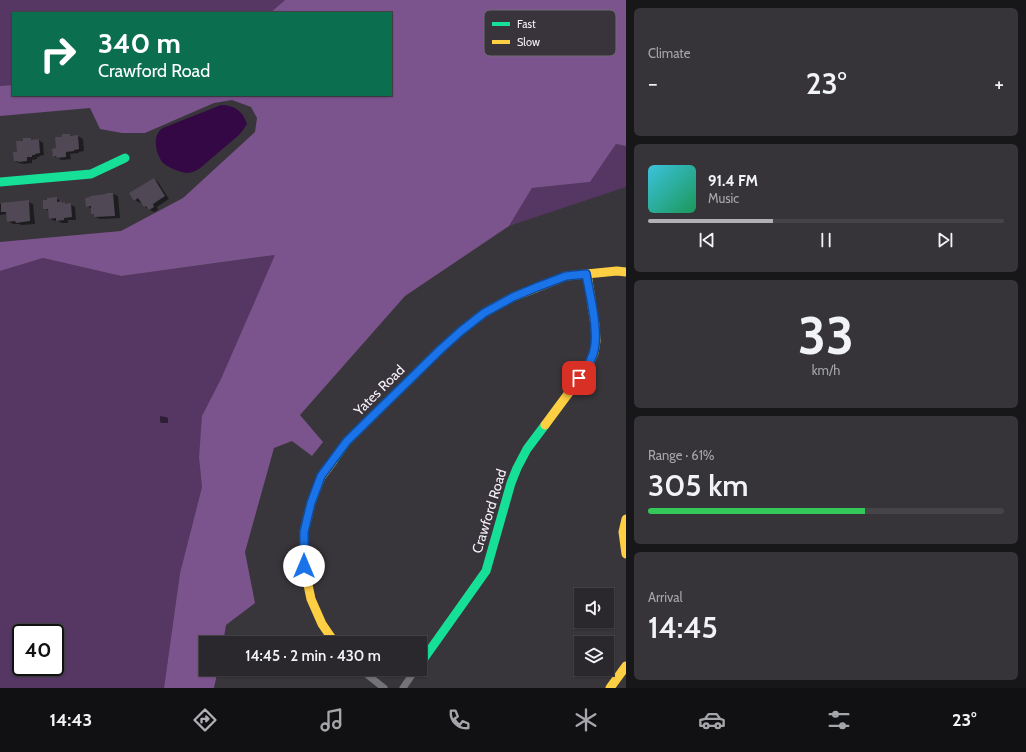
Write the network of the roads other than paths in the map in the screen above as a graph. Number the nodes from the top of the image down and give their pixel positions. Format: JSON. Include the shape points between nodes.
{"nodes":[{"id":1,"x":125,"y":158,"type":"dead end"},
{"id":2,"x":0,"y":182,"type":"edge"},
{"id":3,"x":626,"y":272,"type":"edge"},
{"id":4,"x":586,"y":274,"type":"junction"},
{"id":5,"x":626,"y":519,"type":"edge"},
{"id":6,"x":626,"y":554,"type":"edge"},
{"id":7,"x":330,"y":636,"type":"edge"},
{"id":8,"x":427,"y":654,"type":"edge"},
{"id":9,"x":626,"y":666,"type":"edge"},
{"id":10,"x":369,"y":676,"type":"edge"},
{"id":11,"x":411,"y":676,"type":"edge"},
{"id":12,"x":384,"y":688,"type":"edge"},
{"id":13,"x":403,"y":688,"type":"edge"},
{"id":14,"x":610,"y":688,"type":"edge"}],
"edges":[{"from":1,"to":2,"type":"street","via":[[91,174]]},
{"from":3,"to":4,"type":"street","name":"Yates Road"},
{"from":4,"to":7,"type":"street","name":"Yates Road","via":[[566,276],[537,287],[484,313],[442,348],[347,441],[321,476],[304,532],[304,566],[311,599]]},
{"from":4,"to":8,"type":"street","name":"Crawford Road","via":[[595,325],[594,353],[588,367],[527,449],[511,483],[486,570]]},
{"from":5,"to":6,"type":"street"},
{"from":9,"to":14,"type":"street"},
{"from":10,"to":12,"type":"street"},
{"from":11,"to":13,"type":"street"}]}
